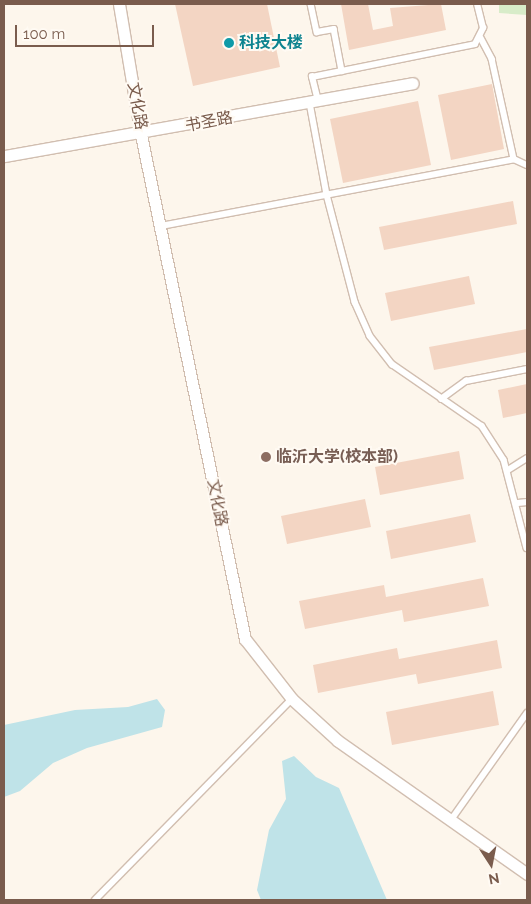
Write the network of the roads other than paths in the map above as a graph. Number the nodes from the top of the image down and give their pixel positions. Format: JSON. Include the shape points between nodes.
{"nodes":[{"id":1,"x":119,"y":4,"type":"edge"},
{"id":2,"x":311,"y":4,"type":"edge"},
{"id":3,"x":478,"y":4,"type":"edge"},
{"id":4,"x":481,"y":38,"type":"junction"},
{"id":5,"x":342,"y":71,"type":"junction"},
{"id":6,"x":413,"y":83,"type":"dead end"},
{"id":7,"x":314,"y":102,"type":"junction"},
{"id":8,"x":141,"y":135,"type":"junction"},
{"id":9,"x":4,"y":156,"type":"edge"},
{"id":10,"x":514,"y":160,"type":"junction"},
{"id":11,"x":527,"y":165,"type":"edge"},
{"id":12,"x":327,"y":195,"type":"junction"},
{"id":13,"x":161,"y":226,"type":"junction"},
{"id":14,"x":527,"y":369,"type":"edge"},
{"id":15,"x":441,"y":399,"type":"junction"},
{"id":16,"x":527,"y":458,"type":"edge"},
{"id":17,"x":508,"y":470,"type":"junction"},
{"id":18,"x":527,"y":502,"type":"edge"},
{"id":19,"x":518,"y":503,"type":"junction"},
{"id":20,"x":527,"y":548,"type":"edge"},
{"id":21,"x":292,"y":699,"type":"junction"},
{"id":22,"x":527,"y":713,"type":"edge"},
{"id":23,"x":451,"y":820,"type":"junction"},
{"id":24,"x":527,"y":874,"type":"edge"},
{"id":25,"x":96,"y":900,"type":"edge"}],
"edges":[{"from":1,"to":8,"type":"street","name":"文化路"},
{"from":2,"to":5,"type":"lane","via":[[317,32],[334,29]]},
{"from":3,"to":4,"type":"lane"},
{"from":4,"to":5,"type":"lane","via":[[475,44]]},
{"from":4,"to":10,"type":"lane","via":[[492,59]]},
{"from":5,"to":7,"type":"lane","via":[[312,77]]},
{"from":6,"to":7,"type":"street","name":"书圣路"},
{"from":7,"to":8,"type":"street","name":"书圣路"},
{"from":7,"to":12,"type":"lane"},
{"from":8,"to":9,"type":"street","name":"书圣路"},
{"from":8,"to":13,"type":"street","name":"文化路"},
{"from":10,"to":11,"type":"lane"},
{"from":10,"to":12,"type":"lane"},
{"from":12,"to":13,"type":"lane"},
{"from":12,"to":15,"type":"lane","via":[[355,302],[370,336],[392,364]]},
{"from":13,"to":21,"type":"street","name":"文化路","via":[[245,639]]},
{"from":14,"to":15,"type":"lane","via":[[466,381]]},
{"from":15,"to":17,"type":"lane","via":[[482,426]]},
{"from":16,"to":17,"type":"lane"},
{"from":17,"to":19,"type":"lane"},
{"from":18,"to":19,"type":"lane"},
{"from":19,"to":20,"type":"lane"},
{"from":21,"to":23,"type":"street","name":"文化路","via":[[338,741]]},
{"from":21,"to":25,"type":"lane"},
{"from":22,"to":23,"type":"lane"},
{"from":23,"to":24,"type":"street","name":"文化路"}]}
